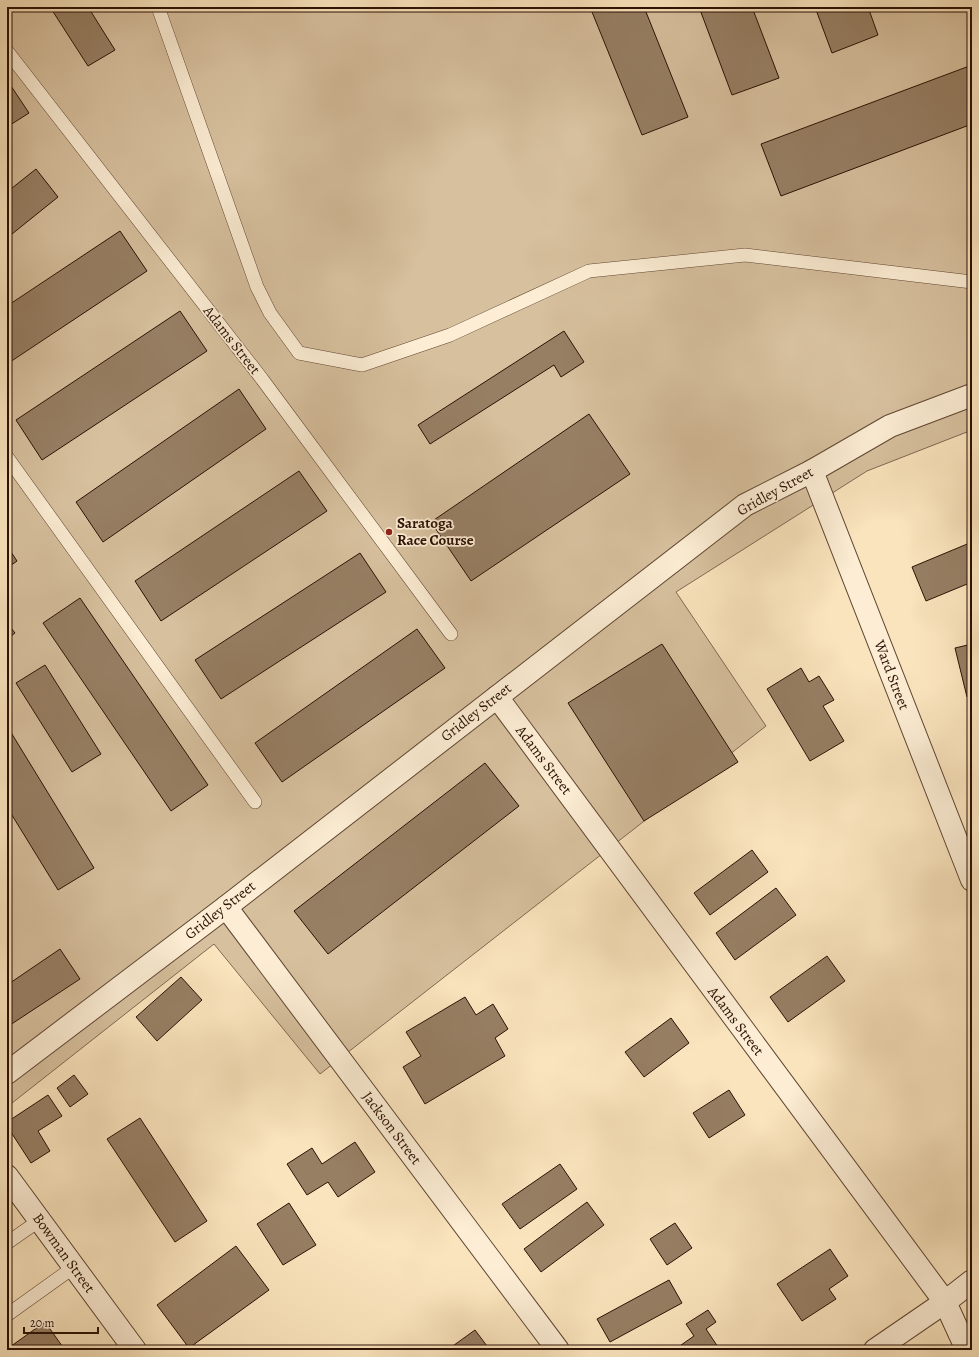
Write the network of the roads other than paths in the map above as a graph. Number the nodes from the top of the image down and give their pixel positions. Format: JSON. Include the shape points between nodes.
{"nodes":[{"id":1,"x":158,"y":7,"type":"edge"},
{"id":2,"x":7,"y":51,"type":"edge"},
{"id":3,"x":972,"y":282,"type":"edge"},
{"id":4,"x":972,"y":395,"type":"edge"},
{"id":5,"x":7,"y":457,"type":"edge"},
{"id":6,"x":812,"y":472,"type":"junction"},
{"id":7,"x":450,"y":634,"type":"dead end"},
{"id":8,"x":497,"y":697,"type":"junction"},
{"id":9,"x":255,"y":802,"type":"dead end"},
{"id":10,"x":972,"y":880,"type":"edge"},
{"id":11,"x":226,"y":907,"type":"junction"},
{"id":12,"x":7,"y":1073,"type":"edge"},
{"id":13,"x":7,"y":1176,"type":"edge"},
{"id":14,"x":40,"y":1220,"type":"junction"},
{"id":15,"x":7,"y":1244,"type":"edge"},
{"id":16,"x":74,"y":1267,"type":"junction"},
{"id":17,"x":972,"y":1282,"type":"edge"},
{"id":18,"x":945,"y":1302,"type":"junction"},
{"id":19,"x":7,"y":1315,"type":"edge"},
{"id":20,"x":135,"y":1350,"type":"edge"},
{"id":21,"x":558,"y":1350,"type":"edge"},
{"id":22,"x":875,"y":1350,"type":"edge"},
{"id":23,"x":967,"y":1350,"type":"edge"}],
"edges":[{"from":1,"to":3,"type":"lane","via":[[257,287],[270,313],[299,353],[362,365],[450,335],[589,271],[745,255]]},
{"from":2,"to":7,"type":"lane","name":"Adams Street","via":[[262,379]]},
{"from":4,"to":6,"type":"street","name":"Gridley Street","via":[[890,426]]},
{"from":5,"to":9,"type":"lane"},
{"from":6,"to":8,"type":"street","name":"Gridley Street","via":[[744,505]]},
{"from":6,"to":10,"type":"street","name":"Ward Street"},
{"from":8,"to":11,"type":"street","name":"Gridley Street"},
{"from":8,"to":18,"type":"street","name":"Adams Street"},
{"from":11,"to":12,"type":"street","name":"Gridley Street"},
{"from":11,"to":21,"type":"street","name":"Jackson Street"},
{"from":13,"to":14,"type":"street","name":"Bowman Street"},
{"from":14,"to":15,"type":"lane"},
{"from":14,"to":16,"type":"street","name":"Bowman Street"},
{"from":16,"to":19,"type":"lane"},
{"from":16,"to":20,"type":"street","name":"Bowman Street"},
{"from":17,"to":18,"type":"street"},
{"from":18,"to":22,"type":"street"},
{"from":18,"to":23,"type":"street","name":"Adams Street"}]}
